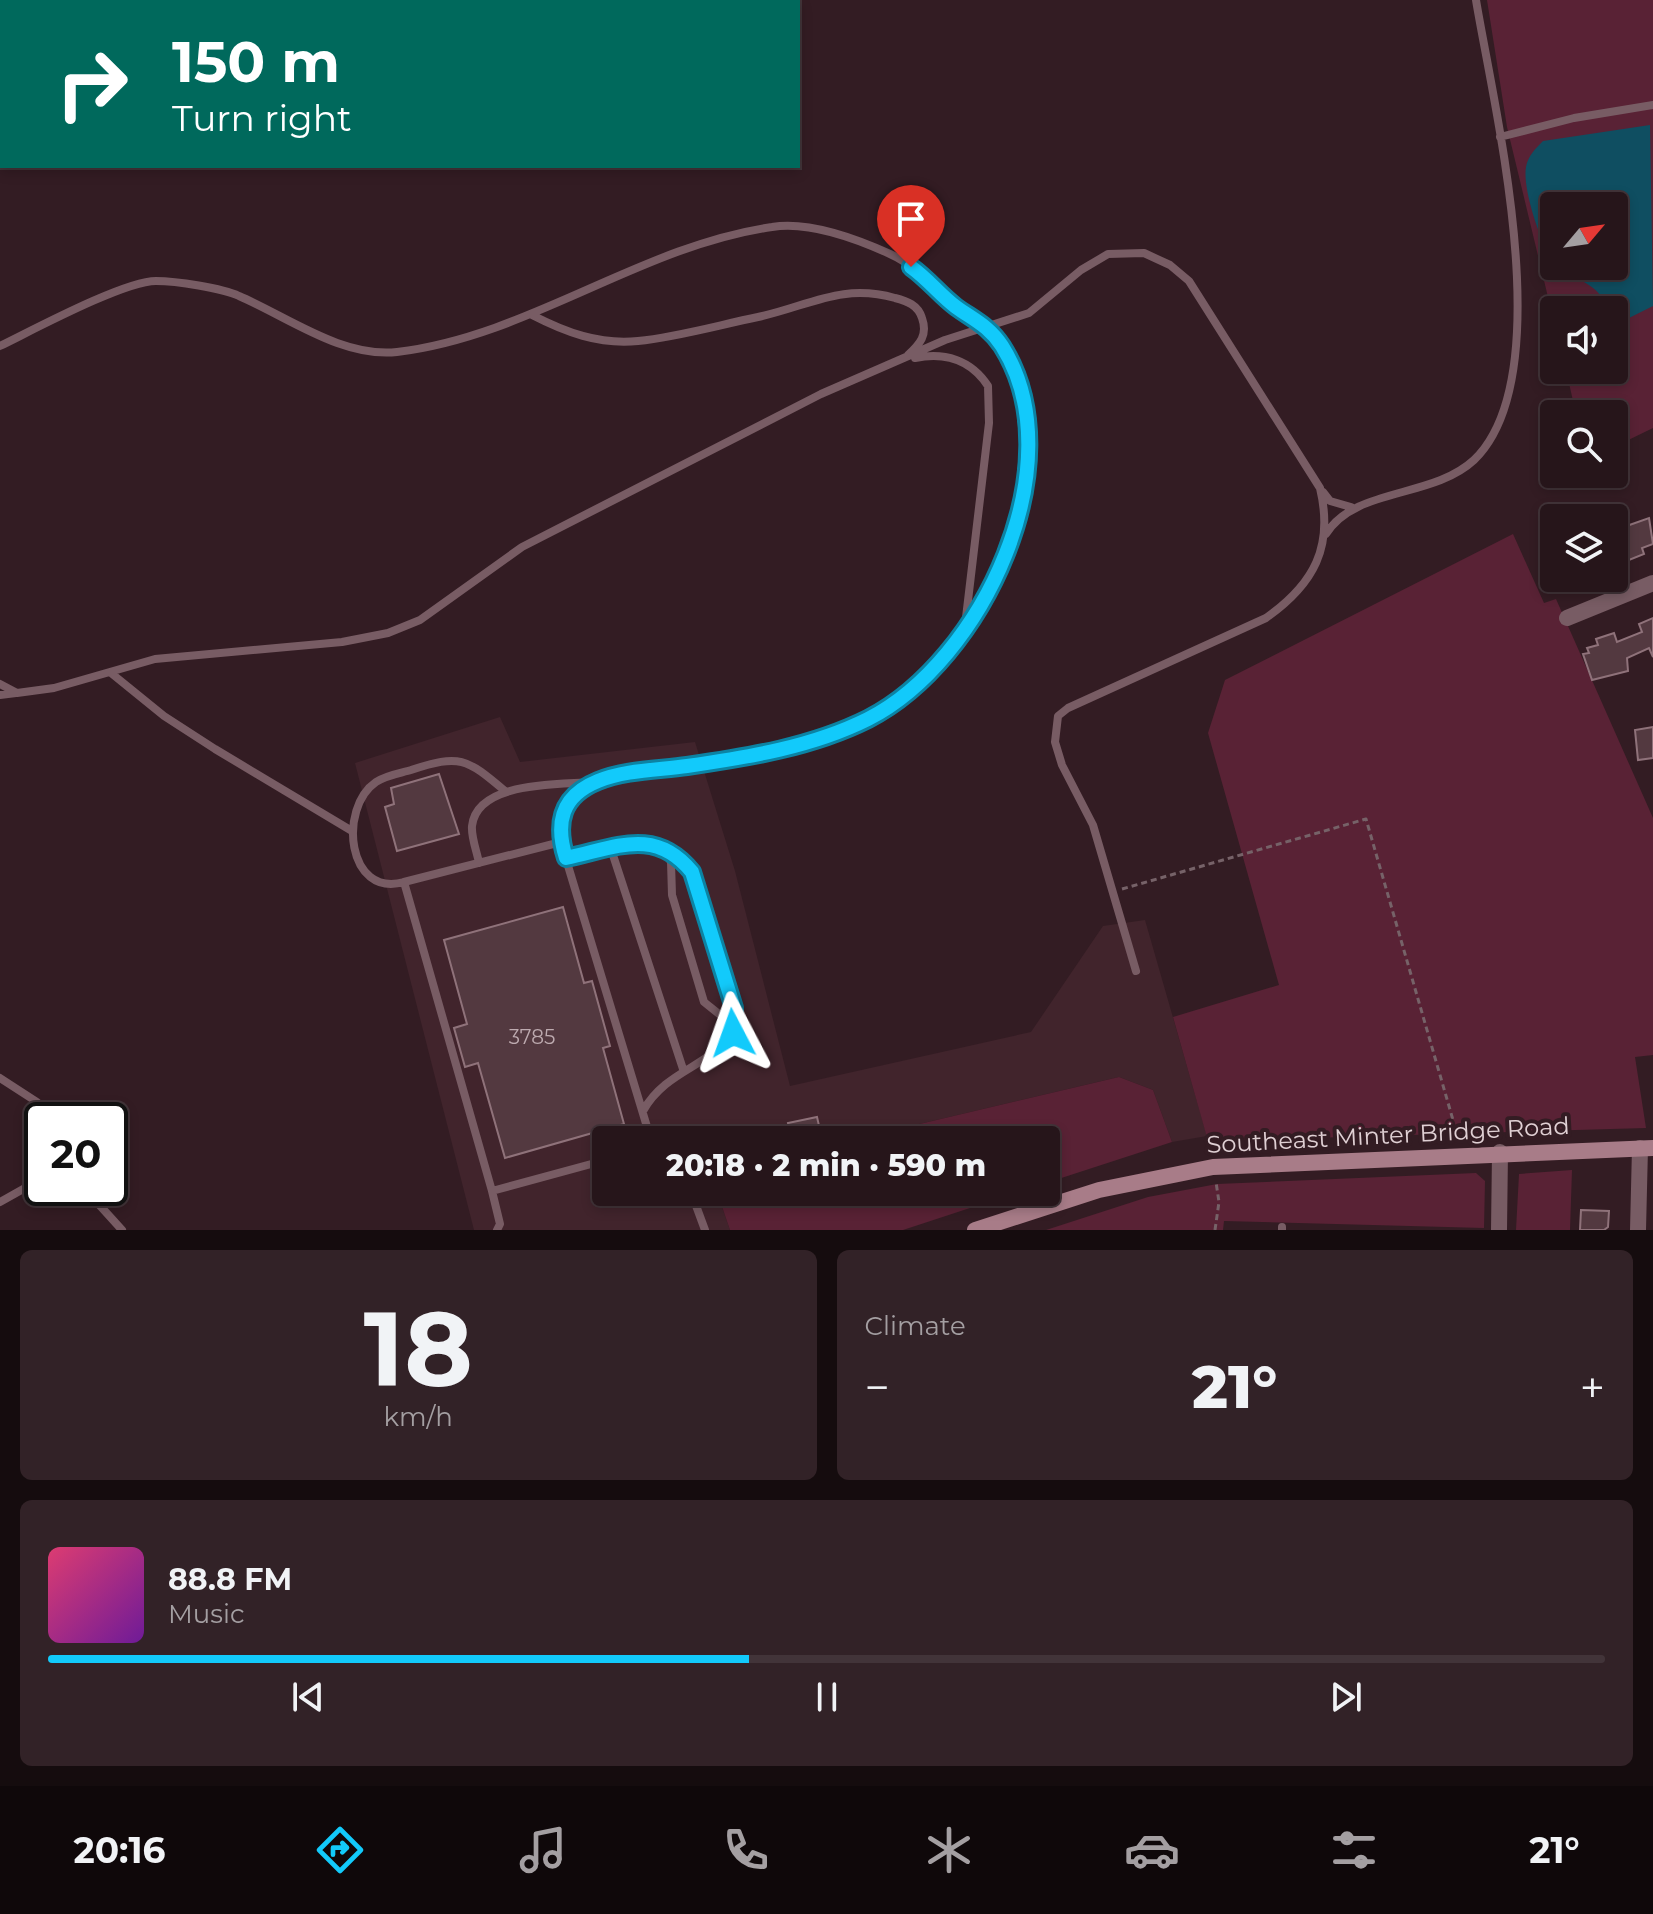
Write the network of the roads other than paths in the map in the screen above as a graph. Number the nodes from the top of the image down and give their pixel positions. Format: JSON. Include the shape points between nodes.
{"nodes":[{"id":1,"x":1476,"y":0,"type":"edge"},
{"id":2,"x":1653,"y":105,"type":"edge"},
{"id":3,"x":1500,"y":137,"type":"junction"},
{"id":4,"x":532,"y":315,"type":"junction"},
{"id":5,"x":987,"y":326,"type":"junction"},
{"id":6,"x":0,"y":346,"type":"edge"},
{"id":7,"x":902,"y":361,"type":"junction"},
{"id":8,"x":1320,"y":488,"type":"junction"},
{"id":9,"x":1357,"y":507,"type":"junction"},
{"id":10,"x":1324,"y":536,"type":"junction"},
{"id":11,"x":1653,"y":583,"type":"edge"},
{"id":12,"x":1567,"y":618,"type":"dead end"},
{"id":13,"x":961,"y":637,"type":"junction"},
{"id":14,"x":111,"y":673,"type":"junction"},
{"id":15,"x":0,"y":684,"type":"edge"},
{"id":16,"x":17,"y":693,"type":"junction"},
{"id":17,"x":0,"y":695,"type":"edge"},
{"id":18,"x":596,"y":781,"type":"junction"},
{"id":19,"x":505,"y":791,"type":"junction"},
{"id":20,"x":352,"y":831,"type":"junction"},
{"id":21,"x":561,"y":842,"type":"junction"},
{"id":22,"x":661,"y":845,"type":"junction"},
{"id":23,"x":611,"y":849,"type":"junction"},
{"id":24,"x":566,"y":858,"type":"junction"},
{"id":25,"x":479,"y":863,"type":"junction"},
{"id":26,"x":404,"y":882,"type":"junction"},
{"id":27,"x":1136,"y":971,"type":"dead end"},
{"id":28,"x":726,"y":1042,"type":"junction"},
{"id":29,"x":683,"y":1069,"type":"junction"},
{"id":30,"x":0,"y":1078,"type":"edge"},
{"id":31,"x":37,"y":1102,"type":"edge"},
{"id":32,"x":643,"y":1111,"type":"junction"},
{"id":33,"x":647,"y":1126,"type":"edge"},
{"id":34,"x":1646,"y":1148,"type":"edge"},
{"id":35,"x":1500,"y":1152,"type":"junction"},
{"id":36,"x":592,"y":1164,"type":"edge"},
{"id":37,"x":24,"y":1189,"type":"edge"},
{"id":38,"x":492,"y":1191,"type":"junction"},
{"id":39,"x":0,"y":1202,"type":"edge"},
{"id":40,"x":100,"y":1206,"type":"edge"},
{"id":41,"x":696,"y":1206,"type":"edge"},
{"id":42,"x":985,"y":1228,"type":"edge"},
{"id":43,"x":122,"y":1230,"type":"edge"},
{"id":44,"x":497,"y":1230,"type":"edge"},
{"id":45,"x":705,"y":1230,"type":"edge"},
{"id":46,"x":1499,"y":1230,"type":"edge"},
{"id":47,"x":1638,"y":1230,"type":"edge"}],
"edges":[{"from":1,"to":3,"type":"lane"},
{"from":2,"to":3,"type":"lane"},
{"from":3,"to":9,"type":"lane","via":[[1514,244],[1516,317],[1509,395],[1495,432],[1474,460],[1446,480]]},
{"from":4,"to":5,"type":"lane","via":[[637,269],[774,226],[807,228],[893,255]]},
{"from":4,"to":6,"type":"lane","via":[[411,349],[367,351],[315,333],[236,294],[153,280]]},
{"from":4,"to":7,"type":"lane","via":[[598,341],[638,341],[761,316],[831,294],[867,291],[911,303],[922,315],[925,331],[920,344]]},
{"from":5,"to":7,"type":"lane"},
{"from":5,"to":8,"type":"lane","via":[[1029,313],[1108,254],[1144,253],[1170,265],[1189,281]]},
{"from":5,"to":13,"type":"lane","via":[[1016,379],[1029,447],[1024,495],[979,609]]},
{"from":7,"to":13,"type":"lane","via":[[946,357],[965,362],[988,386],[971,597]]},
{"from":7,"to":14,"type":"lane","via":[[821,394],[522,547],[420,620],[388,633],[328,644],[155,659]]},
{"from":8,"to":9,"type":"lane","via":[[1330,501]]},
{"from":8,"to":10,"type":"lane"},
{"from":9,"to":10,"type":"lane","via":[[1343,513]]},
{"from":10,"to":27,"type":"lane","via":[[1314,570],[1288,602],[1266,618],[1058,716],[1055,742],[1062,765],[1093,825]]},
{"from":11,"to":12,"type":"street"},
{"from":13,"to":18,"type":"lane","via":[[912,691],[868,719],[811,742]]},
{"from":14,"to":16,"type":"lane"},
{"from":14,"to":20,"type":"lane","via":[[164,716]]},
{"from":15,"to":16,"type":"lane"},
{"from":16,"to":17,"type":"lane"},
{"from":18,"to":19,"type":"lane"},
{"from":18,"to":21,"type":"lane","via":[[571,797],[560,813]]},
{"from":19,"to":20,"type":"lane","via":[[462,759],[446,759],[378,781],[356,812]]},
{"from":19,"to":25,"type":"lane","via":[[476,812],[472,828]]},
{"from":20,"to":26,"type":"lane","via":[[365,873],[385,884]]},
{"from":21,"to":24,"type":"lane"},
{"from":21,"to":25,"type":"lane"},
{"from":22,"to":23,"type":"lane","via":[[647,842]]},
{"from":22,"to":28,"type":"lane","via":[[671,862],[672,895],[698,987],[704,1002],[729,1022]]},
{"from":22,"to":28,"type":"lane","via":[[684,862],[698,884],[734,1008],[735,1024]]},
{"from":23,"to":24,"type":"lane"},
{"from":23,"to":29,"type":"lane"},
{"from":24,"to":32,"type":"lane"},
{"from":25,"to":26,"type":"lane"},
{"from":26,"to":38,"type":"lane"},
{"from":28,"to":29,"type":"lane"},
{"from":29,"to":32,"type":"lane"},
{"from":30,"to":31,"type":"lane"},
{"from":32,"to":33,"type":"lane"},
{"from":34,"to":35,"type":"main road","name":"Southeast Minter Bridge Road"},
{"from":34,"to":47,"type":"street"},
{"from":35,"to":42,"type":"main road","name":"Southeast Minter Bridge Road","via":[[1213,1167],[1099,1190]]},
{"from":35,"to":46,"type":"street"},
{"from":36,"to":38,"type":"lane"},
{"from":37,"to":39,"type":"lane"},
{"from":38,"to":44,"type":"lane"},
{"from":40,"to":43,"type":"lane"},
{"from":41,"to":45,"type":"lane"}]}
